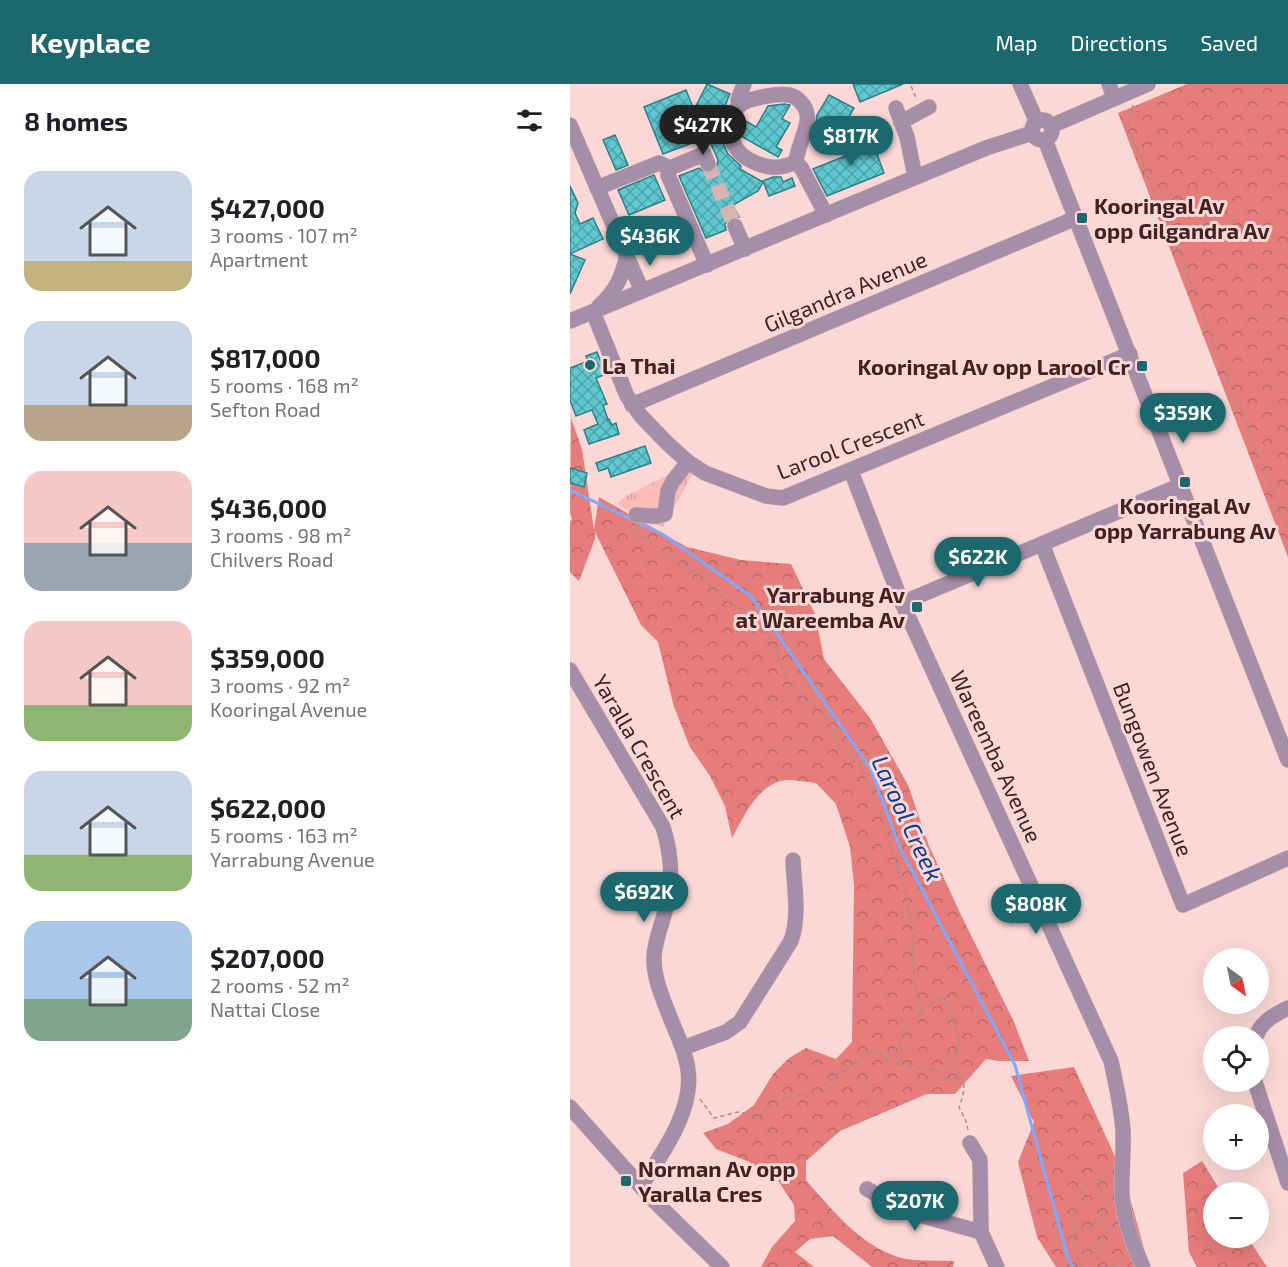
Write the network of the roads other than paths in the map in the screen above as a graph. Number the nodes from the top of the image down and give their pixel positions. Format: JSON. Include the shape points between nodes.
{"nodes":[{"id":1,"x":744,"y":84,"type":"edge"},
{"id":2,"x":1020,"y":84,"type":"edge"},
{"id":3,"x":1148,"y":84,"type":"edge"},
{"id":4,"x":1112,"y":91,"type":"edge"},
{"id":5,"x":923,"y":104,"type":"road end"},
{"id":6,"x":740,"y":105,"type":"junction"},
{"id":7,"x":570,"y":125,"type":"edge"},
{"id":8,"x":1041,"y":130,"type":"junction"},
{"id":9,"x":796,"y":162,"type":"junction"},
{"id":10,"x":708,"y":164,"type":"dead end"},
{"id":11,"x":670,"y":168,"type":"junction"},
{"id":12,"x":915,"y":177,"type":"junction"},
{"id":13,"x":597,"y":188,"type":"junction"},
{"id":14,"x":826,"y":214,"type":"junction"},
{"id":15,"x":1076,"y":218,"type":"junction"},
{"id":16,"x":735,"y":226,"type":"tunnel mouth"},
{"id":17,"x":745,"y":249,"type":"junction"},
{"id":18,"x":627,"y":255,"type":"junction"},
{"id":19,"x":707,"y":265,"type":"junction"},
{"id":20,"x":642,"y":291,"type":"junction"},
{"id":21,"x":593,"y":312,"type":"junction"},
{"id":22,"x":570,"y":321,"type":"edge"},
{"id":23,"x":1130,"y":354,"type":"junction"},
{"id":24,"x":632,"y":405,"type":"junction"},
{"id":25,"x":688,"y":462,"type":"junction"},
{"id":26,"x":851,"y":471,"type":"junction"},
{"id":27,"x":1181,"y":485,"type":"junction"},
{"id":28,"x":634,"y":521,"type":"road end"},
{"id":29,"x":1042,"y":544,"type":"junction"},
{"id":30,"x":902,"y":603,"type":"junction"},
{"id":31,"x":570,"y":670,"type":"edge"},
{"id":32,"x":1288,"y":760,"type":"edge"},
{"id":33,"x":1288,"y":858,"type":"edge"},
{"id":34,"x":793,"y":860,"type":"dead end"},
{"id":35,"x":1288,"y":1008,"type":"edge"},
{"id":36,"x":1261,"y":1026,"type":"edge"},
{"id":37,"x":682,"y":1048,"type":"junction"},
{"id":38,"x":1258,"y":1092,"type":"edge"},
{"id":39,"x":570,"y":1107,"type":"edge"},
{"id":40,"x":970,"y":1143,"type":"road end"},
{"id":41,"x":1288,"y":1183,"type":"edge"},
{"id":42,"x":641,"y":1186,"type":"junction"},
{"id":43,"x":867,"y":1189,"type":"dead end"},
{"id":44,"x":981,"y":1232,"type":"junction"},
{"id":45,"x":722,"y":1267,"type":"edge"},
{"id":46,"x":997,"y":1267,"type":"edge"},
{"id":47,"x":1143,"y":1267,"type":"edge"}],
"edges":[{"from":1,"to":6,"type":"street"},
{"from":2,"to":8,"type":"street"},
{"from":3,"to":4,"type":"street","via":[[1130,92]]},
{"from":4,"to":8,"type":"street"},
{"from":5,"to":12,"type":"street","via":[[898,115]]},
{"from":6,"to":9,"type":"street","via":[[729,132],[735,149],[768,168]]},
{"from":6,"to":9,"type":"street","via":[[772,95],[789,95],[805,107],[808,116]]},
{"from":7,"to":13,"type":"street"},
{"from":8,"to":12,"type":"street","via":[[1019,135]]},
{"from":8,"to":15,"type":"street"},
{"from":9,"to":14,"type":"street"},
{"from":10,"to":11,"type":"street","via":[[704,154]]},
{"from":11,"to":13,"type":"street","via":[[659,163]]},
{"from":11,"to":19,"type":"street","via":[[668,175]]},
{"from":12,"to":14,"type":"street"},
{"from":13,"to":18,"type":"street"},
{"from":14,"to":17,"type":"street"},
{"from":15,"to":23,"type":"street"},
{"from":15,"to":24,"type":"street","name":"Gilgandra Avenue"},
{"from":16,"to":17,"type":"street"},
{"from":17,"to":19,"type":"street"},
{"from":18,"to":20,"type":"street"},
{"from":18,"to":21,"type":"street","via":[[615,291]]},
{"from":19,"to":20,"type":"street"},
{"from":20,"to":21,"type":"street"},
{"from":21,"to":22,"type":"street"},
{"from":21,"to":24,"type":"street","name":"Larool Crescent"},
{"from":23,"to":26,"type":"street","name":"Larool Crescent"},
{"from":23,"to":27,"type":"street"},
{"from":24,"to":25,"type":"street","name":"Larool Crescent"},
{"from":25,"to":26,"type":"street","name":"Larool Crescent","via":[[724,481],[783,498]]},
{"from":25,"to":28,"type":"street","via":[[672,481],[665,514],[648,514]]},
{"from":26,"to":30,"type":"street","name":"Wareemba Avenue"},
{"from":27,"to":29,"type":"street"},
{"from":27,"to":32,"type":"street"},
{"from":29,"to":30,"type":"street"},
{"from":29,"to":33,"type":"street","name":"Bungowen Avenue","via":[[1183,905]]},
{"from":30,"to":47,"type":"street","name":"Wareemba Avenue","via":[[1111,1061],[1123,1131],[1125,1214]]},
{"from":31,"to":37,"type":"street","name":"Yaralla Crescent","via":[[663,827],[669,845],[670,885],[654,953],[654,970]]},
{"from":34,"to":37,"type":"street","via":[[796,915],[790,940],[740,1022],[726,1032]]},
{"from":35,"to":36,"type":"street"},
{"from":37,"to":42,"type":"street","name":"Yaralla Crescent","via":[[688,1071],[688,1096],[673,1135]]},
{"from":38,"to":41,"type":"street"},
{"from":39,"to":42,"type":"street"},
{"from":40,"to":44,"type":"street","via":[[980,1160]]},
{"from":42,"to":45,"type":"street"},
{"from":43,"to":44,"type":"street","via":[[905,1211]]},
{"from":44,"to":46,"type":"street"}]}
